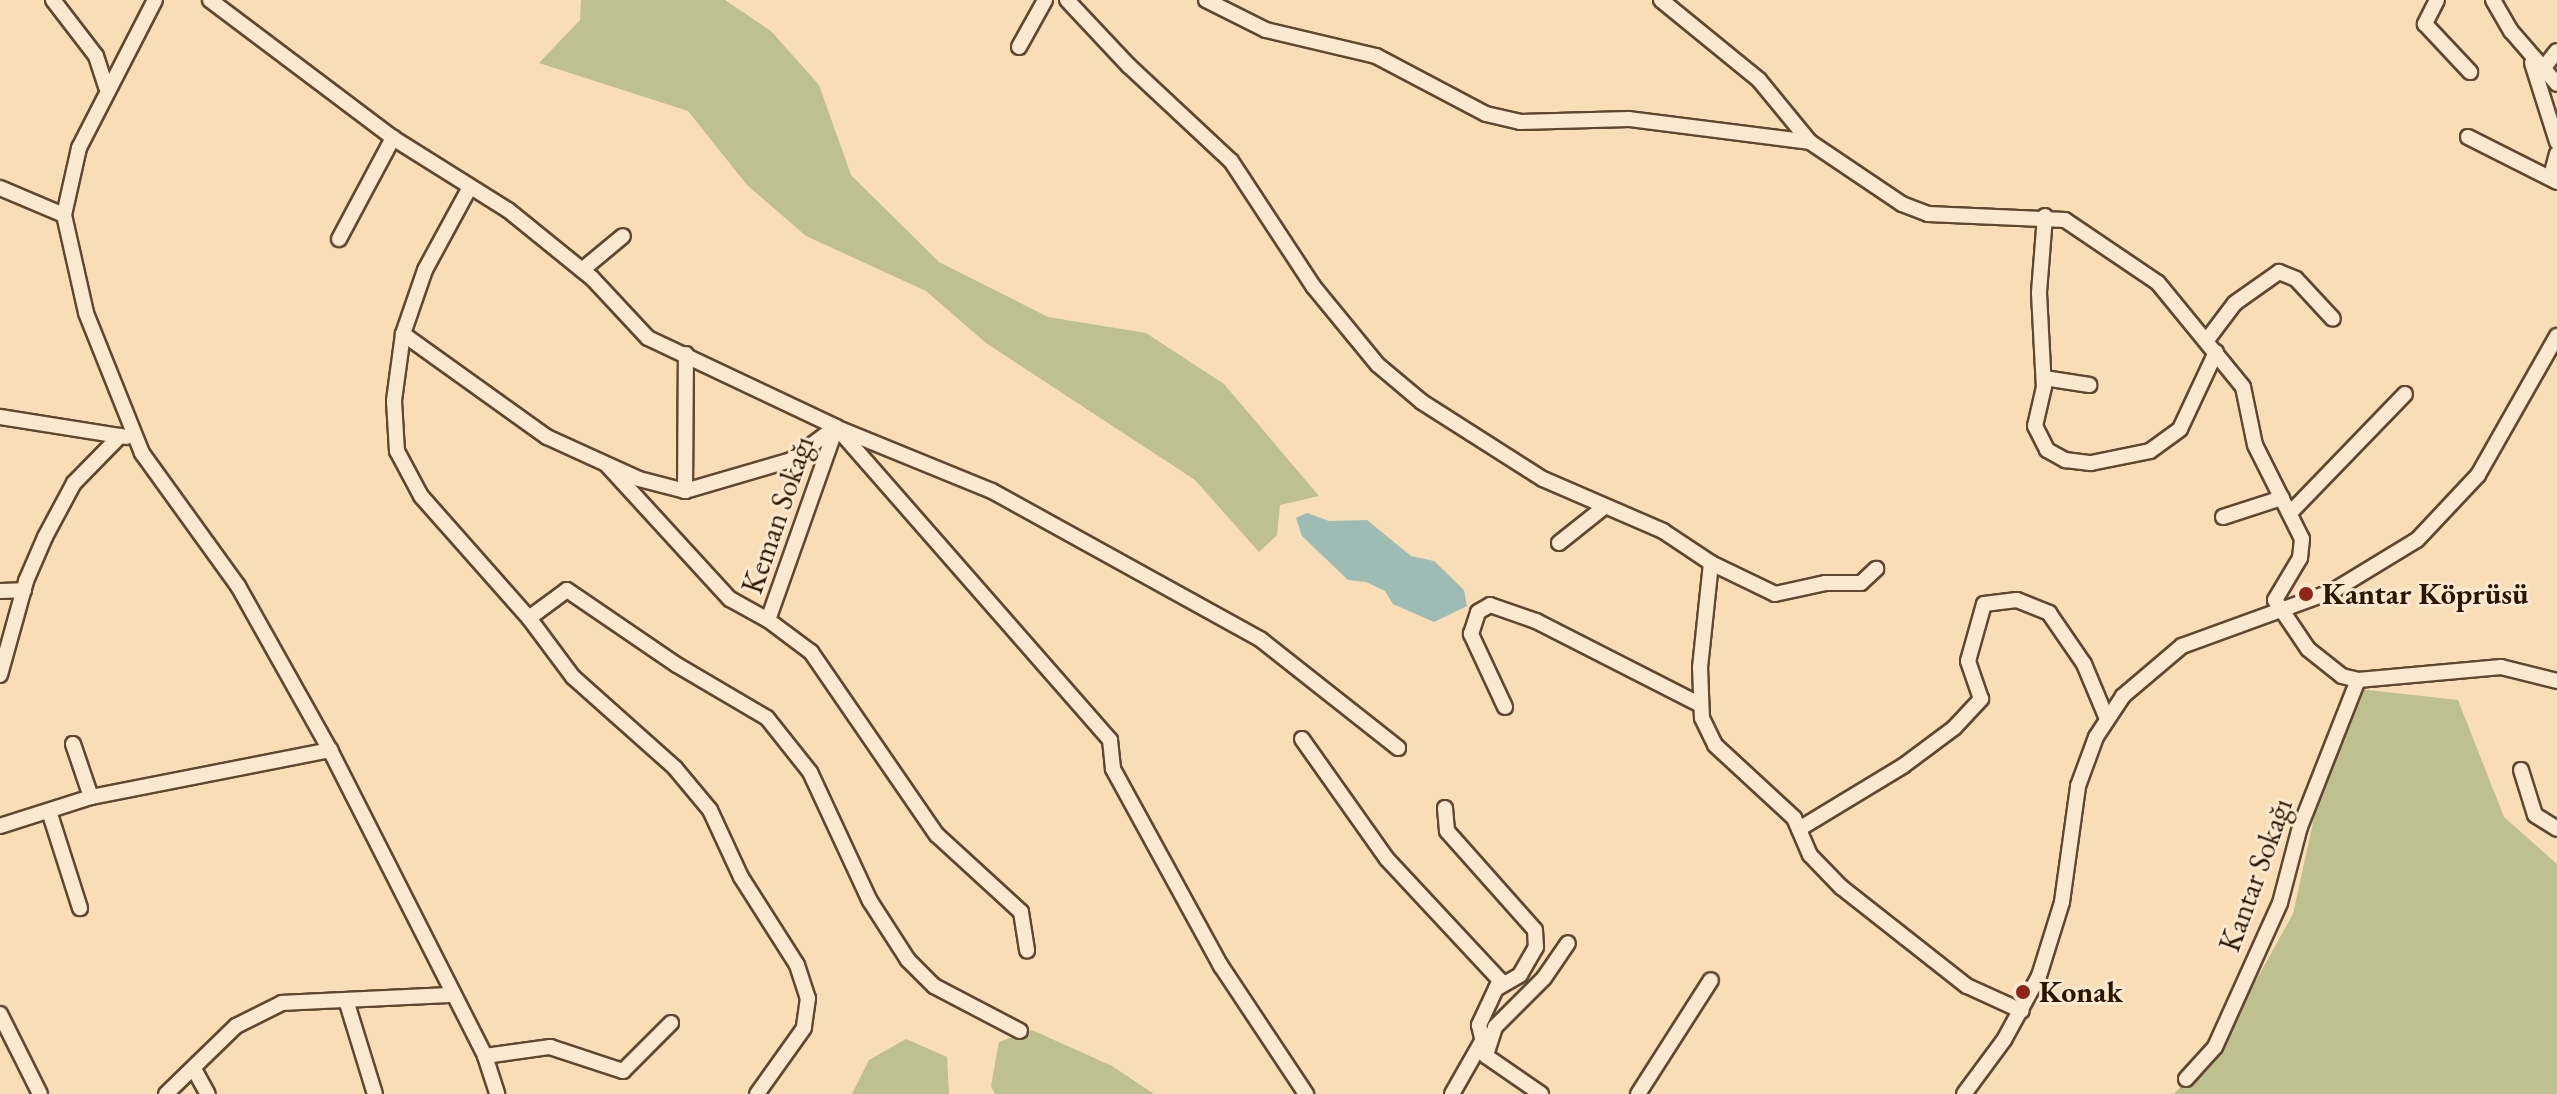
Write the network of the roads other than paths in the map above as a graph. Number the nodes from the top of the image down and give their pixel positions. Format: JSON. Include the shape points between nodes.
{"nodes":[{"id":1,"x":53,"y":0,"type":"edge"},
{"id":2,"x":155,"y":0,"type":"edge"},
{"id":3,"x":210,"y":0,"type":"edge"},
{"id":4,"x":1045,"y":0,"type":"edge"},
{"id":5,"x":1067,"y":0,"type":"edge"},
{"id":6,"x":1206,"y":0,"type":"edge"},
{"id":7,"x":1661,"y":0,"type":"edge"},
{"id":8,"x":2437,"y":0,"type":"edge"},
{"id":9,"x":2493,"y":0,"type":"edge"},
{"id":10,"x":1019,"y":47,"type":"dead end"},
{"id":11,"x":2557,"y":51,"type":"edge"},
{"id":12,"x":2530,"y":55,"type":"junction"},
{"id":13,"x":2542,"y":70,"type":"junction"},
{"id":14,"x":2470,"y":72,"type":"dead end"},
{"id":15,"x":2557,"y":84,"type":"edge"},
{"id":16,"x":106,"y":87,"type":"junction"},
{"id":17,"x":2468,"y":137,"type":"dead end"},
{"id":18,"x":393,"y":138,"type":"junction"},
{"id":19,"x":1810,"y":142,"type":"junction"},
{"id":20,"x":2557,"y":142,"type":"edge"},
{"id":21,"x":2557,"y":154,"type":"edge"},
{"id":22,"x":2554,"y":179,"type":"edge"},
{"id":23,"x":470,"y":187,"type":"junction"},
{"id":24,"x":0,"y":188,"type":"edge"},
{"id":25,"x":64,"y":215,"type":"junction"},
{"id":26,"x":2045,"y":216,"type":"junction"},
{"id":27,"x":623,"y":236,"type":"dead end"},
{"id":28,"x":339,"y":239,"type":"dead end"},
{"id":29,"x":582,"y":270,"type":"junction"},
{"id":30,"x":2333,"y":319,"type":"dead end"},
{"id":31,"x":403,"y":334,"type":"junction"},
{"id":32,"x":2557,"y":336,"type":"edge"},
{"id":33,"x":2212,"y":346,"type":"junction"},
{"id":34,"x":686,"y":354,"type":"junction"},
{"id":35,"x":2044,"y":378,"type":"junction"},
{"id":36,"x":2089,"y":385,"type":"dead end"},
{"id":37,"x":2405,"y":394,"type":"dead end"},
{"id":38,"x":0,"y":417,"type":"edge"},
{"id":39,"x":836,"y":427,"type":"junction"},
{"id":40,"x":120,"y":436,"type":"junction"},
{"id":41,"x":136,"y":439,"type":"junction"},
{"id":42,"x":607,"y":465,"type":"junction"},
{"id":43,"x":685,"y":491,"type":"junction"},
{"id":44,"x":2282,"y":498,"type":"junction"},
{"id":45,"x":1603,"y":508,"type":"junction"},
{"id":46,"x":2291,"y":512,"type":"junction"},
{"id":47,"x":2223,"y":517,"type":"dead end"},
{"id":48,"x":1559,"y":543,"type":"dead end"},
{"id":49,"x":1711,"y":563,"type":"junction"},
{"id":50,"x":1876,"y":569,"type":"dead end"},
{"id":51,"x":24,"y":590,"type":"junction"},
{"id":52,"x":0,"y":591,"type":"edge"},
{"id":53,"x":2279,"y":611,"type":"junction"},
{"id":54,"x":529,"y":618,"type":"junction"},
{"id":55,"x":768,"y":620,"type":"junction"},
{"id":56,"x":0,"y":675,"type":"edge"},
{"id":57,"x":2358,"y":680,"type":"junction"},
{"id":58,"x":2557,"y":681,"type":"edge"},
{"id":59,"x":1701,"y":705,"type":"junction"},
{"id":60,"x":1505,"y":707,"type":"dead end"},
{"id":61,"x":2107,"y":719,"type":"junction"},
{"id":62,"x":1302,"y":739,"type":"dead end"},
{"id":63,"x":73,"y":744,"type":"dead end"},
{"id":64,"x":1398,"y":748,"type":"dead end"},
{"id":65,"x":330,"y":750,"type":"junction"},
{"id":66,"x":2521,"y":770,"type":"dead end"},
{"id":67,"x":91,"y":797,"type":"junction"},
{"id":68,"x":1445,"y":808,"type":"dead end"},
{"id":69,"x":49,"y":811,"type":"junction"},
{"id":70,"x":0,"y":826,"type":"edge"},
{"id":71,"x":1799,"y":829,"type":"junction"},
{"id":72,"x":2557,"y":829,"type":"edge"},
{"id":73,"x":80,"y":908,"type":"dead end"},
{"id":74,"x":1568,"y":943,"type":"dead end"},
{"id":75,"x":1027,"y":951,"type":"dead end"},
{"id":76,"x":1711,"y":980,"type":"dead end"},
{"id":77,"x":1496,"y":989,"type":"junction"},
{"id":78,"x":453,"y":995,"type":"junction"},
{"id":79,"x":346,"y":1000,"type":"junction"},
{"id":80,"x":2022,"y":1011,"type":"junction"},
{"id":81,"x":0,"y":1014,"type":"edge"},
{"id":82,"x":671,"y":1023,"type":"dead end"},
{"id":83,"x":1020,"y":1031,"type":"dead end"},
{"id":84,"x":1484,"y":1049,"type":"junction"},
{"id":85,"x":485,"y":1056,"type":"junction"},
{"id":86,"x":195,"y":1071,"type":"junction"},
{"id":87,"x":2186,"y":1079,"type":"dead end"},
{"id":88,"x":40,"y":1094,"type":"edge"},
{"id":89,"x":166,"y":1094,"type":"edge"},
{"id":90,"x":208,"y":1094,"type":"edge"},
{"id":91,"x":375,"y":1094,"type":"edge"},
{"id":92,"x":497,"y":1094,"type":"edge"},
{"id":93,"x":757,"y":1094,"type":"edge"},
{"id":94,"x":1306,"y":1094,"type":"edge"},
{"id":95,"x":1452,"y":1094,"type":"edge"},
{"id":96,"x":1541,"y":1094,"type":"edge"},
{"id":97,"x":1638,"y":1094,"type":"edge"},
{"id":98,"x":1964,"y":1094,"type":"edge"}],
"edges":[{"from":1,"to":16,"type":"street","via":[[96,56]]},
{"from":2,"to":16,"type":"street"},
{"from":3,"to":18,"type":"street"},
{"from":4,"to":10,"type":"street"},
{"from":5,"to":45,"type":"street","via":[[1231,161],[1320,297],[1378,365],[1422,402],[1502,454]]},
{"from":6,"to":19,"type":"street","via":[[1266,30],[1376,56],[1486,114],[1520,122],[1629,119]]},
{"from":7,"to":19,"type":"street","via":[[1759,80]]},
{"from":8,"to":14,"type":"street","via":[[2425,24]]},
{"from":9,"to":12,"type":"street"},
{"from":11,"to":13,"type":"street"},
{"from":12,"to":13,"type":"street"},
{"from":12,"to":20,"type":"street"},
{"from":13,"to":15,"type":"street"},
{"from":16,"to":25,"type":"street","via":[[79,148]]},
{"from":17,"to":22,"type":"street"},
{"from":18,"to":23,"type":"street"},
{"from":18,"to":28,"type":"street"},
{"from":19,"to":26,"type":"street","via":[[1902,204],[1928,214]]},
{"from":21,"to":22,"type":"street"},
{"from":23,"to":29,"type":"street"},
{"from":23,"to":31,"type":"street","via":[[425,270]]},
{"from":24,"to":25,"type":"street"},
{"from":25,"to":41,"type":"street","via":[[86,313]]},
{"from":26,"to":33,"type":"street","via":[[2065,220],[2158,283]]},
{"from":26,"to":35,"type":"street","via":[[2039,293]]},
{"from":27,"to":29,"type":"street"},
{"from":29,"to":34,"type":"street","via":[[648,338]]},
{"from":30,"to":33,"type":"street","via":[[2296,279],[2279,272],[2235,303]]},
{"from":31,"to":42,"type":"street","via":[[547,437]]},
{"from":31,"to":54,"type":"street","via":[[393,426],[405,472]]},
{"from":32,"to":53,"type":"street","via":[[2478,475],[2438,522],[2360,577]]},
{"from":33,"to":35,"type":"street","via":[[2180,429],[2150,451],[2121,460],[2065,460],[2047,450],[2035,426]]},
{"from":33,"to":44,"type":"street","via":[[2243,387],[2255,445]]},
{"from":34,"to":39,"type":"street"},
{"from":34,"to":43,"type":"street"},
{"from":35,"to":36,"type":"street"},
{"from":37,"to":46,"type":"street"},
{"from":38,"to":40,"type":"street"},
{"from":39,"to":43,"type":"street","via":[[791,460]]},
{"from":39,"to":55,"type":"street","name":"Keman Sokağı"},
{"from":39,"to":64,"type":"street","via":[[992,491],[1260,639]]},
{"from":39,"to":94,"type":"street","via":[[1110,740],[1113,769],[1221,966]]},
{"from":40,"to":41,"type":"street"},
{"from":40,"to":51,"type":"street","via":[[74,483]]},
{"from":41,"to":65,"type":"street","via":[[238,586]]},
{"from":42,"to":43,"type":"street"},
{"from":42,"to":55,"type":"street","via":[[730,599]]},
{"from":44,"to":46,"type":"street"},
{"from":44,"to":47,"type":"street"},
{"from":45,"to":48,"type":"street"},
{"from":45,"to":49,"type":"street","via":[[1663,531]]},
{"from":46,"to":53,"type":"street","via":[[2303,550],[2276,594]]},
{"from":49,"to":50,"type":"street","via":[[1775,594],[1825,583],[1861,583]]},
{"from":49,"to":59,"type":"street"},
{"from":51,"to":52,"type":"street"},
{"from":51,"to":56,"type":"street"},
{"from":53,"to":57,"type":"street","via":[[2308,649],[2342,676]]},
{"from":53,"to":61,"type":"street","via":[[2182,646],[2143,675]]},
{"from":54,"to":83,"type":"street","via":[[567,590],[767,718],[810,772],[870,901],[908,960],[934,986]]},
{"from":54,"to":93,"type":"street","via":[[587,692],[700,795],[747,888],[797,965],[808,998],[804,1028]]},
{"from":55,"to":75,"type":"street","via":[[811,652],[937,835],[1021,912]]},
{"from":57,"to":58,"type":"street","via":[[2501,667]]},
{"from":57,"to":87,"type":"street","name":"Kantar Sokağı","via":[[2300,827],[2280,903],[2215,1047]]},
{"from":59,"to":60,"type":"street","via":[[1536,621],[1490,605],[1478,612],[1471,634]]},
{"from":59,"to":71,"type":"street","via":[[1715,745]]},
{"from":61,"to":71,"type":"street","via":[[2084,664],[2049,613],[2017,600],[1984,604],[1968,661],[1981,699],[1954,728],[1903,766]]},
{"from":61,"to":80,"type":"street","via":[[2078,786],[2052,941]]},
{"from":62,"to":77,"type":"street","via":[[1387,859],[1500,980]]},
{"from":63,"to":67,"type":"street"},
{"from":65,"to":67,"type":"street"},
{"from":65,"to":78,"type":"street"},
{"from":66,"to":72,"type":"street","via":[[2535,815]]},
{"from":67,"to":69,"type":"street"},
{"from":68,"to":77,"type":"street","via":[[1447,831],[1535,930],[1536,947],[1520,975]]},
{"from":69,"to":70,"type":"street"},
{"from":69,"to":73,"type":"street"},
{"from":71,"to":80,"type":"street","via":[[1810,855],[1922,955],[1967,986]]},
{"from":74,"to":84,"type":"street","via":[[1544,978],[1495,1027]]},
{"from":76,"to":97,"type":"street"},
{"from":77,"to":84,"type":"street","via":[[1479,1025]]},
{"from":78,"to":79,"type":"street"},
{"from":78,"to":85,"type":"street"},
{"from":79,"to":86,"type":"street","via":[[302,1000],[261,1010],[236,1026]]},
{"from":79,"to":91,"type":"street"},
{"from":80,"to":98,"type":"street"},
{"from":81,"to":88,"type":"street"},
{"from":82,"to":85,"type":"street","via":[[623,1071],[550,1047]]},
{"from":84,"to":95,"type":"street"},
{"from":84,"to":96,"type":"street"},
{"from":85,"to":92,"type":"street"},
{"from":86,"to":89,"type":"street"},
{"from":86,"to":90,"type":"street"}]}
